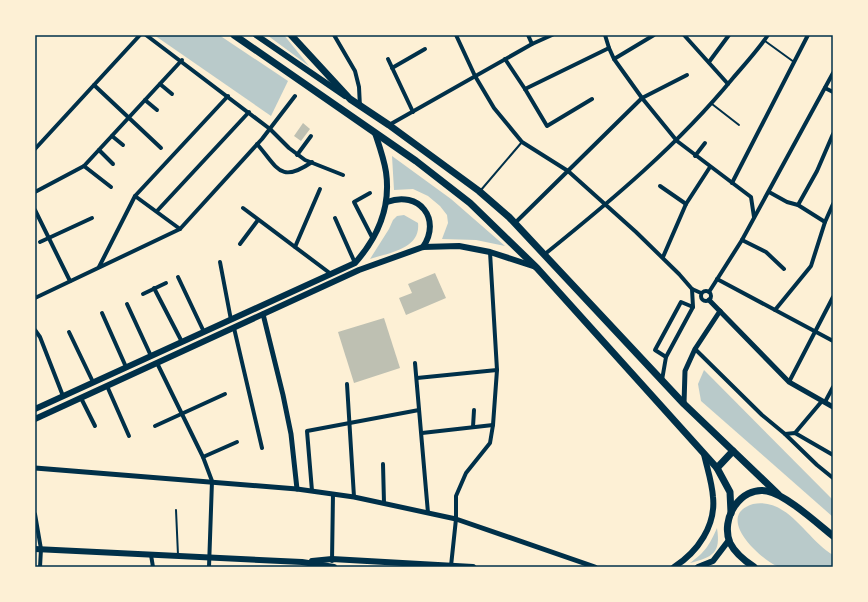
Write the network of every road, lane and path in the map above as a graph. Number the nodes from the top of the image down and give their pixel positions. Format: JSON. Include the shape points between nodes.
{"nodes":[{"id":1,"x":140,"y":35,"type":"edge"},
{"id":2,"x":146,"y":35,"type":"edge"},
{"id":3,"x":234,"y":35,"type":"edge"},
{"id":4,"x":256,"y":35,"type":"edge"},
{"id":5,"x":291,"y":35,"type":"edge"},
{"id":6,"x":335,"y":35,"type":"edge"},
{"id":7,"x":456,"y":35,"type":"edge"},
{"id":8,"x":528,"y":35,"type":"edge"},
{"id":9,"x":552,"y":35,"type":"edge"},
{"id":10,"x":605,"y":35,"type":"edge"},
{"id":11,"x":654,"y":35,"type":"edge"},
{"id":12,"x":684,"y":35,"type":"edge"},
{"id":13,"x":728,"y":35,"type":"edge"},
{"id":14,"x":768,"y":35,"type":"edge"},
{"id":15,"x":808,"y":35,"type":"edge"},
{"id":16,"x":764,"y":41,"type":"junction"},
{"id":17,"x":532,"y":44,"type":"junction"},
{"id":18,"x":608,"y":48,"type":"junction"},
{"id":19,"x":424,"y":49,"type":"dead end"},
{"id":20,"x":388,"y":59,"type":"dead end"},
{"id":21,"x":505,"y":59,"type":"junction"},
{"id":22,"x":614,"y":59,"type":"junction"},
{"id":23,"x":182,"y":60,"type":"junction"},
{"id":24,"x":709,"y":62,"type":"junction"},
{"id":25,"x":795,"y":62,"type":"junction"},
{"id":26,"x":392,"y":68,"type":"junction"},
{"id":27,"x":833,"y":73,"type":"edge"},
{"id":28,"x":687,"y":75,"type":"dead end"},
{"id":29,"x":475,"y":76,"type":"junction"},
{"id":30,"x":160,"y":84,"type":"junction"},
{"id":31,"x":728,"y":84,"type":"junction"},
{"id":32,"x":94,"y":85,"type":"junction"},
{"id":33,"x":825,"y":88,"type":"junction"},
{"id":34,"x":525,"y":89,"type":"junction"},
{"id":35,"x":833,"y":92,"type":"edge"},
{"id":36,"x":172,"y":94,"type":"dead end"},
{"id":37,"x":228,"y":96,"type":"junction"},
{"id":38,"x":295,"y":96,"type":"dead end"},
{"id":39,"x":592,"y":98,"type":"dead end"},
{"id":40,"x":642,"y":98,"type":"junction"},
{"id":41,"x":145,"y":100,"type":"junction"},
{"id":42,"x":350,"y":100,"type":"junction"},
{"id":43,"x":711,"y":104,"type":"junction"},
{"id":44,"x":360,"y":107,"type":"junction"},
{"id":45,"x":157,"y":110,"type":"dead end"},
{"id":46,"x":249,"y":112,"type":"junction"},
{"id":47,"x":413,"y":112,"type":"junction"},
{"id":48,"x":130,"y":117,"type":"junction"},
{"id":49,"x":389,"y":125,"type":"junction"},
{"id":50,"x":739,"y":126,"type":"dead end"},
{"id":51,"x":270,"y":129,"type":"junction"},
{"id":52,"x":375,"y":133,"type":"junction"},
{"id":53,"x":833,"y":134,"type":"edge"},
{"id":54,"x":112,"y":136,"type":"junction"},
{"id":55,"x":312,"y":136,"type":"dead end"},
{"id":56,"x":677,"y":141,"type":"junction"},
{"id":57,"x":522,"y":142,"type":"junction"},
{"id":58,"x":705,"y":143,"type":"dead end"},
{"id":59,"x":257,"y":144,"type":"junction"},
{"id":60,"x":124,"y":145,"type":"dead end"},
{"id":61,"x":161,"y":148,"type":"dead end"},
{"id":62,"x":35,"y":149,"type":"edge"},
{"id":63,"x":99,"y":150,"type":"junction"},
{"id":64,"x":297,"y":155,"type":"junction"},
{"id":65,"x":695,"y":156,"type":"junction"},
{"id":66,"x":312,"y":162,"type":"junction"},
{"id":67,"x":113,"y":164,"type":"dead end"},
{"id":68,"x":84,"y":166,"type":"junction"},
{"id":69,"x":710,"y":167,"type":"junction"},
{"id":70,"x":568,"y":171,"type":"junction"},
{"id":71,"x":343,"y":175,"type":"dead end"},
{"id":72,"x":732,"y":183,"type":"junction"},
{"id":73,"x":660,"y":186,"type":"dead end"},
{"id":74,"x":111,"y":187,"type":"dead end"},
{"id":75,"x":320,"y":189,"type":"dead end"},
{"id":76,"x":479,"y":191,"type":"junction"},
{"id":77,"x":35,"y":192,"type":"edge"},
{"id":78,"x":769,"y":192,"type":"junction"},
{"id":79,"x":370,"y":194,"type":"dead end"},
{"id":80,"x":135,"y":196,"type":"junction"},
{"id":81,"x":387,"y":202,"type":"junction"},
{"id":82,"x":686,"y":204,"type":"junction"},
{"id":83,"x":833,"y":204,"type":"edge"},
{"id":84,"x":798,"y":205,"type":"junction"},
{"id":85,"x":605,"y":206,"type":"junction"},
{"id":86,"x":242,"y":208,"type":"dead end"},
{"id":87,"x":35,"y":210,"type":"edge"},
{"id":88,"x":158,"y":211,"type":"junction"},
{"id":89,"x":754,"y":217,"type":"junction"},
{"id":90,"x":92,"y":218,"type":"dead end"},
{"id":91,"x":335,"y":218,"type":"dead end"},
{"id":92,"x":258,"y":220,"type":"junction"},
{"id":93,"x":825,"y":222,"type":"junction"},
{"id":94,"x":515,"y":223,"type":"junction"},
{"id":95,"x":180,"y":229,"type":"junction"},
{"id":96,"x":49,"y":239,"type":"junction"},
{"id":97,"x":373,"y":239,"type":"junction"},
{"id":98,"x":742,"y":240,"type":"junction"},
{"id":99,"x":40,"y":242,"type":"dead end"},
{"id":100,"x":240,"y":244,"type":"dead end"},
{"id":101,"x":295,"y":247,"type":"junction"},
{"id":102,"x":423,"y":247,"type":"junction"},
{"id":103,"x":490,"y":252,"type":"junction"},
{"id":104,"x":545,"y":254,"type":"junction"},
{"id":105,"x":662,"y":257,"type":"junction"},
{"id":106,"x":220,"y":262,"type":"dead end"},
{"id":107,"x":355,"y":263,"type":"junction"},
{"id":108,"x":99,"y":267,"type":"junction"},
{"id":109,"x":537,"y":268,"type":"junction"},
{"id":110,"x":784,"y":270,"type":"dead end"},
{"id":111,"x":331,"y":274,"type":"junction"},
{"id":112,"x":178,"y":276,"type":"dead end"},
{"id":113,"x":717,"y":279,"type":"junction"},
{"id":114,"x":70,"y":281,"type":"junction"},
{"id":115,"x":166,"y":283,"type":"dead end"},
{"id":116,"x":154,"y":288,"type":"junction"},
{"id":117,"x":692,"y":289,"type":"junction"},
{"id":118,"x":709,"y":292,"type":"junction"},
{"id":119,"x":701,"y":293,"type":"junction"},
{"id":120,"x":143,"y":294,"type":"dead end"},
{"id":121,"x":833,"y":297,"type":"edge"},
{"id":122,"x":35,"y":298,"type":"edge"},
{"id":123,"x":709,"y":300,"type":"junction"},
{"id":124,"x":127,"y":304,"type":"dead end"},
{"id":125,"x":693,"y":308,"type":"junction"},
{"id":126,"x":775,"y":310,"type":"junction"},
{"id":127,"x":720,"y":311,"type":"junction"},
{"id":128,"x":102,"y":313,"type":"dead end"},
{"id":129,"x":263,"y":314,"type":"junction"},
{"id":130,"x":231,"y":320,"type":"junction"},
{"id":131,"x":234,"y":328,"type":"junction"},
{"id":132,"x":35,"y":330,"type":"edge"},
{"id":133,"x":69,"y":332,"type":"dead end"},
{"id":134,"x":204,"y":332,"type":"junction"},
{"id":135,"x":814,"y":332,"type":"junction"},
{"id":136,"x":833,"y":341,"type":"edge"},
{"id":137,"x":182,"y":342,"type":"junction"},
{"id":138,"x":695,"y":349,"type":"junction"},
{"id":139,"x":150,"y":356,"type":"junction"},
{"id":140,"x":666,"y":357,"type":"junction"},
{"id":141,"x":157,"y":363,"type":"junction"},
{"id":142,"x":415,"y":363,"type":"dead end"},
{"id":143,"x":126,"y":367,"type":"junction"},
{"id":144,"x":497,"y":370,"type":"junction"},
{"id":145,"x":416,"y":378,"type":"junction"},
{"id":146,"x":662,"y":380,"type":"junction"},
{"id":147,"x":93,"y":382,"type":"junction"},
{"id":148,"x":790,"y":382,"type":"junction"},
{"id":149,"x":347,"y":384,"type":"dead end"},
{"id":150,"x":106,"y":386,"type":"junction"},
{"id":151,"x":833,"y":387,"type":"edge"},
{"id":152,"x":226,"y":394,"type":"dead end"},
{"id":153,"x":63,"y":396,"type":"junction"},
{"id":154,"x":81,"y":398,"type":"junction"},
{"id":155,"x":824,"y":402,"type":"junction"},
{"id":156,"x":684,"y":404,"type":"junction"},
{"id":157,"x":36,"y":407,"type":"edge"},
{"id":158,"x":833,"y":407,"type":"edge"},
{"id":159,"x":420,"y":410,"type":"junction"},
{"id":160,"x":474,"y":410,"type":"dead end"},
{"id":161,"x":182,"y":414,"type":"junction"},
{"id":162,"x":35,"y":419,"type":"edge"},
{"id":163,"x":349,"y":423,"type":"junction"},
{"id":164,"x":493,"y":425,"type":"junction"},
{"id":165,"x":95,"y":426,"type":"dead end"},
{"id":166,"x":155,"y":426,"type":"dead end"},
{"id":167,"x":473,"y":427,"type":"junction"},
{"id":168,"x":422,"y":433,"type":"junction"},
{"id":169,"x":795,"y":433,"type":"junction"},
{"id":170,"x":785,"y":434,"type":"junction"},
{"id":171,"x":129,"y":436,"type":"dead end"},
{"id":172,"x":237,"y":442,"type":"dead end"},
{"id":173,"x":262,"y":448,"type":"dead end"},
{"id":174,"x":733,"y":451,"type":"junction"},
{"id":175,"x":704,"y":454,"type":"junction"},
{"id":176,"x":833,"y":455,"type":"edge"},
{"id":177,"x":203,"y":457,"type":"junction"},
{"id":178,"x":383,"y":464,"type":"dead end"},
{"id":179,"x":35,"y":468,"type":"edge"},
{"id":180,"x":717,"y":468,"type":"junction"},
{"id":181,"x":833,"y":478,"type":"edge"},
{"id":182,"x":212,"y":481,"type":"junction"},
{"id":183,"x":297,"y":489,"type":"junction"},
{"id":184,"x":312,"y":491,"type":"junction"},
{"id":185,"x":333,"y":494,"type":"junction"},
{"id":186,"x":778,"y":494,"type":"junction"},
{"id":187,"x":354,"y":496,"type":"junction"},
{"id":188,"x":384,"y":503,"type":"junction"},
{"id":189,"x":176,"y":510,"type":"dead end"},
{"id":190,"x":428,"y":513,"type":"junction"},
{"id":191,"x":731,"y":513,"type":"junction"},
{"id":192,"x":35,"y":514,"type":"edge"},
{"id":193,"x":456,"y":519,"type":"junction"},
{"id":194,"x":833,"y":536,"type":"edge"},
{"id":195,"x":729,"y":540,"type":"junction"},
{"id":196,"x":38,"y":549,"type":"edge"},
{"id":197,"x":151,"y":555,"type":"junction"},
{"id":198,"x":178,"y":556,"type":"junction"},
{"id":199,"x":209,"y":557,"type":"junction"},
{"id":200,"x":332,"y":559,"type":"junction"},
{"id":201,"x":302,"y":562,"type":"junction"},
{"id":202,"x":450,"y":566,"type":"edge"},
{"id":203,"x":40,"y":567,"type":"edge"},
{"id":204,"x":153,"y":567,"type":"edge"},
{"id":205,"x":209,"y":567,"type":"edge"},
{"id":206,"x":332,"y":567,"type":"edge"},
{"id":207,"x":473,"y":567,"type":"edge"},
{"id":208,"x":595,"y":567,"type":"edge"},
{"id":209,"x":674,"y":567,"type":"edge"},
{"id":210,"x":698,"y":567,"type":"edge"},
{"id":211,"x":754,"y":567,"type":"edge"}],
"edges":[{"from":1,"to":32,"type":"street"},
{"from":2,"to":23,"type":"street"},
{"from":3,"to":52,"type":"highway"},
{"from":4,"to":42,"type":"main road"},
{"from":5,"to":42,"type":"highway"},
{"from":6,"to":44,"type":"street","via":[[355,70]]},
{"from":7,"to":29,"type":"street"},
{"from":8,"to":17,"type":"street"},
{"from":9,"to":17,"type":"street"},
{"from":10,"to":18,"type":"street"},
{"from":11,"to":22,"type":"street"},
{"from":12,"to":24,"type":"street"},
{"from":13,"to":24,"type":"street"},
{"from":14,"to":16,"type":"street"},
{"from":15,"to":25,"type":"street"},
{"from":16,"to":25,"type":"lane"},
{"from":16,"to":31,"type":"street"},
{"from":17,"to":21,"type":"street"},
{"from":18,"to":22,"type":"street"},
{"from":18,"to":34,"type":"street"},
{"from":19,"to":26,"type":"street"},
{"from":20,"to":26,"type":"street"},
{"from":21,"to":29,"type":"street"},
{"from":21,"to":34,"type":"street"},
{"from":22,"to":40,"type":"street"},
{"from":23,"to":30,"type":"street"},
{"from":23,"to":37,"type":"street"},
{"from":24,"to":31,"type":"street"},
{"from":25,"to":72,"type":"street"},
{"from":26,"to":47,"type":"street"},
{"from":27,"to":33,"type":"street"},
{"from":28,"to":40,"type":"street"},
{"from":29,"to":47,"type":"street"},
{"from":29,"to":57,"type":"street","via":[[494,108]]},
{"from":30,"to":36,"type":"street"},
{"from":30,"to":41,"type":"street"},
{"from":31,"to":43,"type":"street"},
{"from":32,"to":48,"type":"street"},
{"from":32,"to":62,"type":"street"},
{"from":33,"to":35,"type":"street"},
{"from":33,"to":78,"type":"street"},
{"from":34,"to":39,"type":"street","via":[[547,126]]},
{"from":37,"to":46,"type":"street"},
{"from":37,"to":80,"type":"street"},
{"from":38,"to":51,"type":"street"},
{"from":40,"to":56,"type":"street"},
{"from":40,"to":70,"type":"street"},
{"from":41,"to":45,"type":"street"},
{"from":41,"to":48,"type":"street"},
{"from":42,"to":44,"type":"highway"},
{"from":43,"to":50,"type":"lane"},
{"from":43,"to":56,"type":"street"},
{"from":44,"to":49,"type":"highway"},
{"from":46,"to":51,"type":"street"},
{"from":46,"to":88,"type":"street"},
{"from":47,"to":49,"type":"street"},
{"from":48,"to":54,"type":"street"},
{"from":48,"to":61,"type":"street"},
{"from":49,"to":76,"type":"highway"},
{"from":51,"to":59,"type":"street"},
{"from":51,"to":64,"type":"street"},
{"from":52,"to":81,"type":"main road","via":[[386,172]]},
{"from":52,"to":109,"type":"highway","via":[[416,161],[470,204]]},
{"from":53,"to":84,"type":"street","via":[[817,171]]},
{"from":54,"to":60,"type":"street"},
{"from":54,"to":63,"type":"street"},
{"from":55,"to":64,"type":"street"},
{"from":56,"to":65,"type":"street"},
{"from":56,"to":85,"type":"street"},
{"from":57,"to":70,"type":"street"},
{"from":57,"to":76,"type":"lane"},
{"from":58,"to":65,"type":"street"},
{"from":59,"to":66,"type":"street","via":[[282,172],[289,174]]},
{"from":59,"to":95,"type":"street"},
{"from":63,"to":67,"type":"street"},
{"from":63,"to":68,"type":"street"},
{"from":64,"to":66,"type":"street"},
{"from":65,"to":69,"type":"street"},
{"from":66,"to":71,"type":"street"},
{"from":68,"to":74,"type":"street"},
{"from":68,"to":77,"type":"street"},
{"from":69,"to":72,"type":"street"},
{"from":69,"to":82,"type":"street"},
{"from":70,"to":85,"type":"street"},
{"from":70,"to":94,"type":"street"},
{"from":72,"to":89,"type":"street","via":[[751,197]]},
{"from":73,"to":82,"type":"street"},
{"from":75,"to":101,"type":"street"},
{"from":76,"to":94,"type":"highway"},
{"from":78,"to":84,"type":"street"},
{"from":78,"to":89,"type":"street"},
{"from":79,"to":97,"type":"street","via":[[354,202]]},
{"from":80,"to":88,"type":"street"},
{"from":80,"to":108,"type":"street"},
{"from":81,"to":97,"type":"main road"},
{"from":81,"to":102,"type":"main road","via":[[405,198],[421,206],[427,213],[431,231]]},
{"from":82,"to":105,"type":"street"},
{"from":83,"to":93,"type":"street"},
{"from":84,"to":93,"type":"street"},
{"from":85,"to":104,"type":"street"},
{"from":85,"to":105,"type":"street"},
{"from":86,"to":92,"type":"street"},
{"from":87,"to":96,"type":"street"},
{"from":88,"to":95,"type":"street"},
{"from":89,"to":98,"type":"street"},
{"from":90,"to":96,"type":"street"},
{"from":91,"to":107,"type":"street"},
{"from":92,"to":100,"type":"street"},
{"from":92,"to":101,"type":"street"},
{"from":93,"to":126,"type":"street","via":[[811,266]]},
{"from":94,"to":104,"type":"highway"},
{"from":95,"to":108,"type":"street"},
{"from":96,"to":99,"type":"street"},
{"from":96,"to":114,"type":"street"},
{"from":97,"to":107,"type":"main road"},
{"from":98,"to":110,"type":"street","via":[[766,252]]},
{"from":98,"to":113,"type":"street"},
{"from":101,"to":111,"type":"street"},
{"from":102,"to":103,"type":"main road","via":[[459,246]]},
{"from":102,"to":129,"type":"main road","via":[[359,270]]},
{"from":103,"to":109,"type":"main road"},
{"from":103,"to":144,"type":"street"},
{"from":104,"to":146,"type":"highway"},
{"from":105,"to":117,"type":"street"},
{"from":106,"to":130,"type":"street"},
{"from":107,"to":111,"type":"main road"},
{"from":108,"to":114,"type":"street"},
{"from":109,"to":175,"type":"highway"},
{"from":111,"to":130,"type":"main road"},
{"from":112,"to":134,"type":"street"},
{"from":113,"to":118,"type":"street"},
{"from":113,"to":126,"type":"street"},
{"from":114,"to":122,"type":"street"},
{"from":115,"to":116,"type":"street"},
{"from":116,"to":120,"type":"street"},
{"from":116,"to":137,"type":"street"},
{"from":117,"to":119,"type":"street"},
{"from":117,"to":125,"type":"street"},
{"from":118,"to":119,"type":"street"},
{"from":118,"to":123,"type":"street"},
{"from":119,"to":123,"type":"street","via":[[702,299]]},
{"from":121,"to":135,"type":"street"},
{"from":123,"to":127,"type":"street"},
{"from":124,"to":139,"type":"street"},
{"from":125,"to":140,"type":"street"},
{"from":125,"to":140,"type":"street","via":[[681,302],[656,350]]},
{"from":126,"to":135,"type":"street"},
{"from":127,"to":138,"type":"street"},
{"from":127,"to":148,"type":"street"},
{"from":128,"to":143,"type":"street"},
{"from":129,"to":131,"type":"main road"},
{"from":129,"to":183,"type":"street","via":[[283,395]]},
{"from":130,"to":134,"type":"main road"},
{"from":131,"to":141,"type":"main road"},
{"from":131,"to":173,"type":"street"},
{"from":132,"to":153,"type":"street"},
{"from":133,"to":147,"type":"street"},
{"from":134,"to":137,"type":"main road"},
{"from":135,"to":136,"type":"street"},
{"from":135,"to":148,"type":"street"},
{"from":137,"to":139,"type":"main road"},
{"from":138,"to":156,"type":"street","via":[[685,371]]},
{"from":138,"to":170,"type":"street"},
{"from":139,"to":143,"type":"main road"},
{"from":140,"to":146,"type":"street"},
{"from":141,"to":150,"type":"main road"},
{"from":141,"to":161,"type":"street"},
{"from":142,"to":145,"type":"street"},
{"from":143,"to":147,"type":"main road"},
{"from":144,"to":145,"type":"street"},
{"from":144,"to":164,"type":"street"},
{"from":145,"to":159,"type":"street"},
{"from":146,"to":156,"type":"highway"},
{"from":147,"to":153,"type":"main road"},
{"from":148,"to":155,"type":"street"},
{"from":149,"to":163,"type":"street"},
{"from":150,"to":154,"type":"main road"},
{"from":150,"to":171,"type":"street"},
{"from":151,"to":155,"type":"street"},
{"from":152,"to":161,"type":"street"},
{"from":153,"to":157,"type":"main road"},
{"from":154,"to":162,"type":"main road"},
{"from":154,"to":165,"type":"street"},
{"from":155,"to":158,"type":"street"},
{"from":155,"to":169,"type":"street"},
{"from":156,"to":174,"type":"highway"},
{"from":159,"to":163,"type":"street"},
{"from":159,"to":168,"type":"street"},
{"from":160,"to":167,"type":"street"},
{"from":161,"to":166,"type":"street"},
{"from":161,"to":177,"type":"street"},
{"from":163,"to":184,"type":"street","via":[[307,431]]},
{"from":163,"to":187,"type":"street"},
{"from":164,"to":167,"type":"street"},
{"from":164,"to":193,"type":"street","via":[[490,443],[466,473],[456,496]]},
{"from":167,"to":168,"type":"street"},
{"from":168,"to":190,"type":"street"},
{"from":169,"to":170,"type":"street"},
{"from":169,"to":176,"type":"street"},
{"from":170,"to":181,"type":"street"},
{"from":172,"to":177,"type":"street"},
{"from":174,"to":180,"type":"highway"},
{"from":174,"to":186,"type":"highway"},
{"from":175,"to":180,"type":"highway"},
{"from":175,"to":209,"type":"main road","via":[[714,496],[712,517],[704,537],[689,556]]},
{"from":177,"to":182,"type":"street"},
{"from":178,"to":188,"type":"street"},
{"from":179,"to":182,"type":"street"},
{"from":180,"to":191,"type":"highway","via":[[730,492]]},
{"from":182,"to":183,"type":"street"},
{"from":182,"to":199,"type":"street"},
{"from":183,"to":184,"type":"street"},
{"from":184,"to":185,"type":"street"},
{"from":185,"to":187,"type":"street"},
{"from":185,"to":200,"type":"street"},
{"from":186,"to":191,"type":"highway","via":[[762,490],[747,494],[737,501]]},
{"from":186,"to":194,"type":"highway"},
{"from":187,"to":188,"type":"street"},
{"from":188,"to":190,"type":"street"},
{"from":189,"to":198,"type":"lane"},
{"from":190,"to":193,"type":"street"},
{"from":191,"to":195,"type":"highway","via":[[728,523]]},
{"from":192,"to":196,"type":"street"},
{"from":193,"to":202,"type":"street"},
{"from":193,"to":208,"type":"street"},
{"from":195,"to":210,"type":"main road","via":[[713,561]]},
{"from":195,"to":211,"type":"highway","via":[[738,554]]},
{"from":196,"to":197,"type":"main road"},
{"from":196,"to":203,"type":"street"},
{"from":197,"to":198,"type":"main road"},
{"from":197,"to":204,"type":"street"},
{"from":198,"to":199,"type":"main road"},
{"from":199,"to":201,"type":"main road"},
{"from":199,"to":205,"type":"street"},
{"from":200,"to":201,"type":"main road"},
{"from":200,"to":202,"type":"main road"},
{"from":200,"to":206,"type":"street"},
{"from":201,"to":206,"type":"main road"},
{"from":202,"to":207,"type":"main road"}]}
